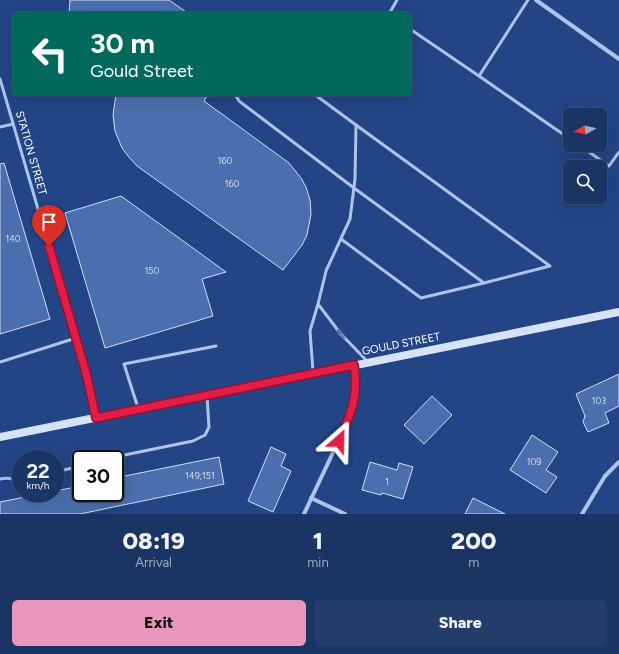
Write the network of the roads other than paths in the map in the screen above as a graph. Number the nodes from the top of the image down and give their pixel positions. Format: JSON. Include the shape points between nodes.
{"nodes":[{"id":1,"x":397,"y":0,"type":"edge"},
{"id":2,"x":528,"y":0,"type":"edge"},
{"id":3,"x":536,"y":0,"type":"edge"},
{"id":4,"x":390,"y":12,"type":"edge"},
{"id":5,"x":412,"y":30,"type":"edge"},
{"id":6,"x":619,"y":58,"type":"edge"},
{"id":7,"x":479,"y":76,"type":"junction"},
{"id":8,"x":0,"y":79,"type":"edge"},
{"id":9,"x":237,"y":96,"type":"edge"},
{"id":10,"x":317,"y":96,"type":"edge"},
{"id":11,"x":13,"y":124,"type":"junction"},
{"id":12,"x":356,"y":126,"type":"junction"},
{"id":13,"x":0,"y":127,"type":"edge"},
{"id":14,"x":563,"y":134,"type":"edge"},
{"id":15,"x":588,"y":152,"type":"edge"},
{"id":16,"x":619,"y":152,"type":"edge"},
{"id":17,"x":354,"y":188,"type":"junction"},
{"id":18,"x":340,"y":239,"type":"junction"},
{"id":19,"x":484,"y":283,"type":"junction"},
{"id":20,"x":318,"y":304,"type":"junction"},
{"id":21,"x":619,"y":312,"type":"edge"},
{"id":22,"x":76,"y":338,"type":"junction"},
{"id":23,"x":216,"y":346,"type":"dead end"},
{"id":24,"x":0,"y":362,"type":"edge"},
{"id":25,"x":368,"y":362,"type":"junction"},
{"id":26,"x":354,"y":365,"type":"junction"},
{"id":27,"x":314,"y":374,"type":"junction"},
{"id":28,"x":207,"y":396,"type":"junction"},
{"id":29,"x":139,"y":409,"type":"junction"},
{"id":30,"x":96,"y":418,"type":"junction"},
{"id":31,"x":0,"y":437,"type":"edge"},
{"id":32,"x":124,"y":455,"type":"edge"},
{"id":33,"x":619,"y":462,"type":"edge"},
{"id":34,"x":12,"y":478,"type":"edge"},
{"id":35,"x":0,"y":479,"type":"edge"},
{"id":36,"x":311,"y":498,"type":"junction"},
{"id":37,"x":304,"y":514,"type":"edge"},
{"id":38,"x":345,"y":514,"type":"edge"},
{"id":39,"x":582,"y":514,"type":"edge"}],
"edges":[{"from":1,"to":4,"type":"lane"},
{"from":2,"to":7,"type":"lane"},
{"from":3,"to":6,"type":"street"},
{"from":5,"to":7,"type":"lane"},
{"from":7,"to":14,"type":"lane"},
{"from":8,"to":11,"type":"lane","name":"STATION STREET"},
{"from":9,"to":17,"type":"lane"},
{"from":10,"to":12,"type":"lane"},
{"from":11,"to":13,"type":"lane"},
{"from":11,"to":22,"type":"lane","name":"STATION STREET"},
{"from":12,"to":17,"type":"lane"},
{"from":12,"to":19,"type":"lane","via":[[550,266]]},
{"from":15,"to":16,"type":"lane","via":[[609,166]]},
{"from":17,"to":18,"type":"lane","via":[[350,219]]},
{"from":17,"to":19,"type":"lane"},
{"from":18,"to":19,"type":"lane","via":[[421,298]]},
{"from":18,"to":20,"type":"lane","via":[[326,271]]},
{"from":25,"to":20,"type":"lane","one_way":true,"via":[[340,333]]},
{"from":20,"to":27,"type":"lane","via":[[310,331]]},
{"from":21,"to":25,"type":"main road","name":"GOULD STREET"},
{"from":22,"to":24,"type":"lane"},
{"from":22,"to":30,"type":"lane","name":"STATION STREET"},
{"from":23,"to":29,"type":"lane","via":[[124,364]]},
{"from":25,"to":26,"type":"main road","name":"GOULD STREET"},
{"from":26,"to":27,"type":"main road","name":"GOULD STREET"},
{"from":26,"to":36,"type":"street","via":[[354,404]]},
{"from":27,"to":28,"type":"main road","name":"GOULD STREET"},
{"from":28,"to":29,"type":"main road","name":"GOULD STREET"},
{"from":28,"to":32,"type":"lane","via":[[209,427],[205,435],[193,441]]},
{"from":29,"to":30,"type":"main road","name":"GOULD STREET"},
{"from":30,"to":31,"type":"main road","name":"GOULD STREET"},
{"from":33,"to":39,"type":"street","via":[[605,476]]},
{"from":34,"to":35,"type":"lane"},
{"from":36,"to":37,"type":"street"},
{"from":36,"to":38,"type":"street"}]}
